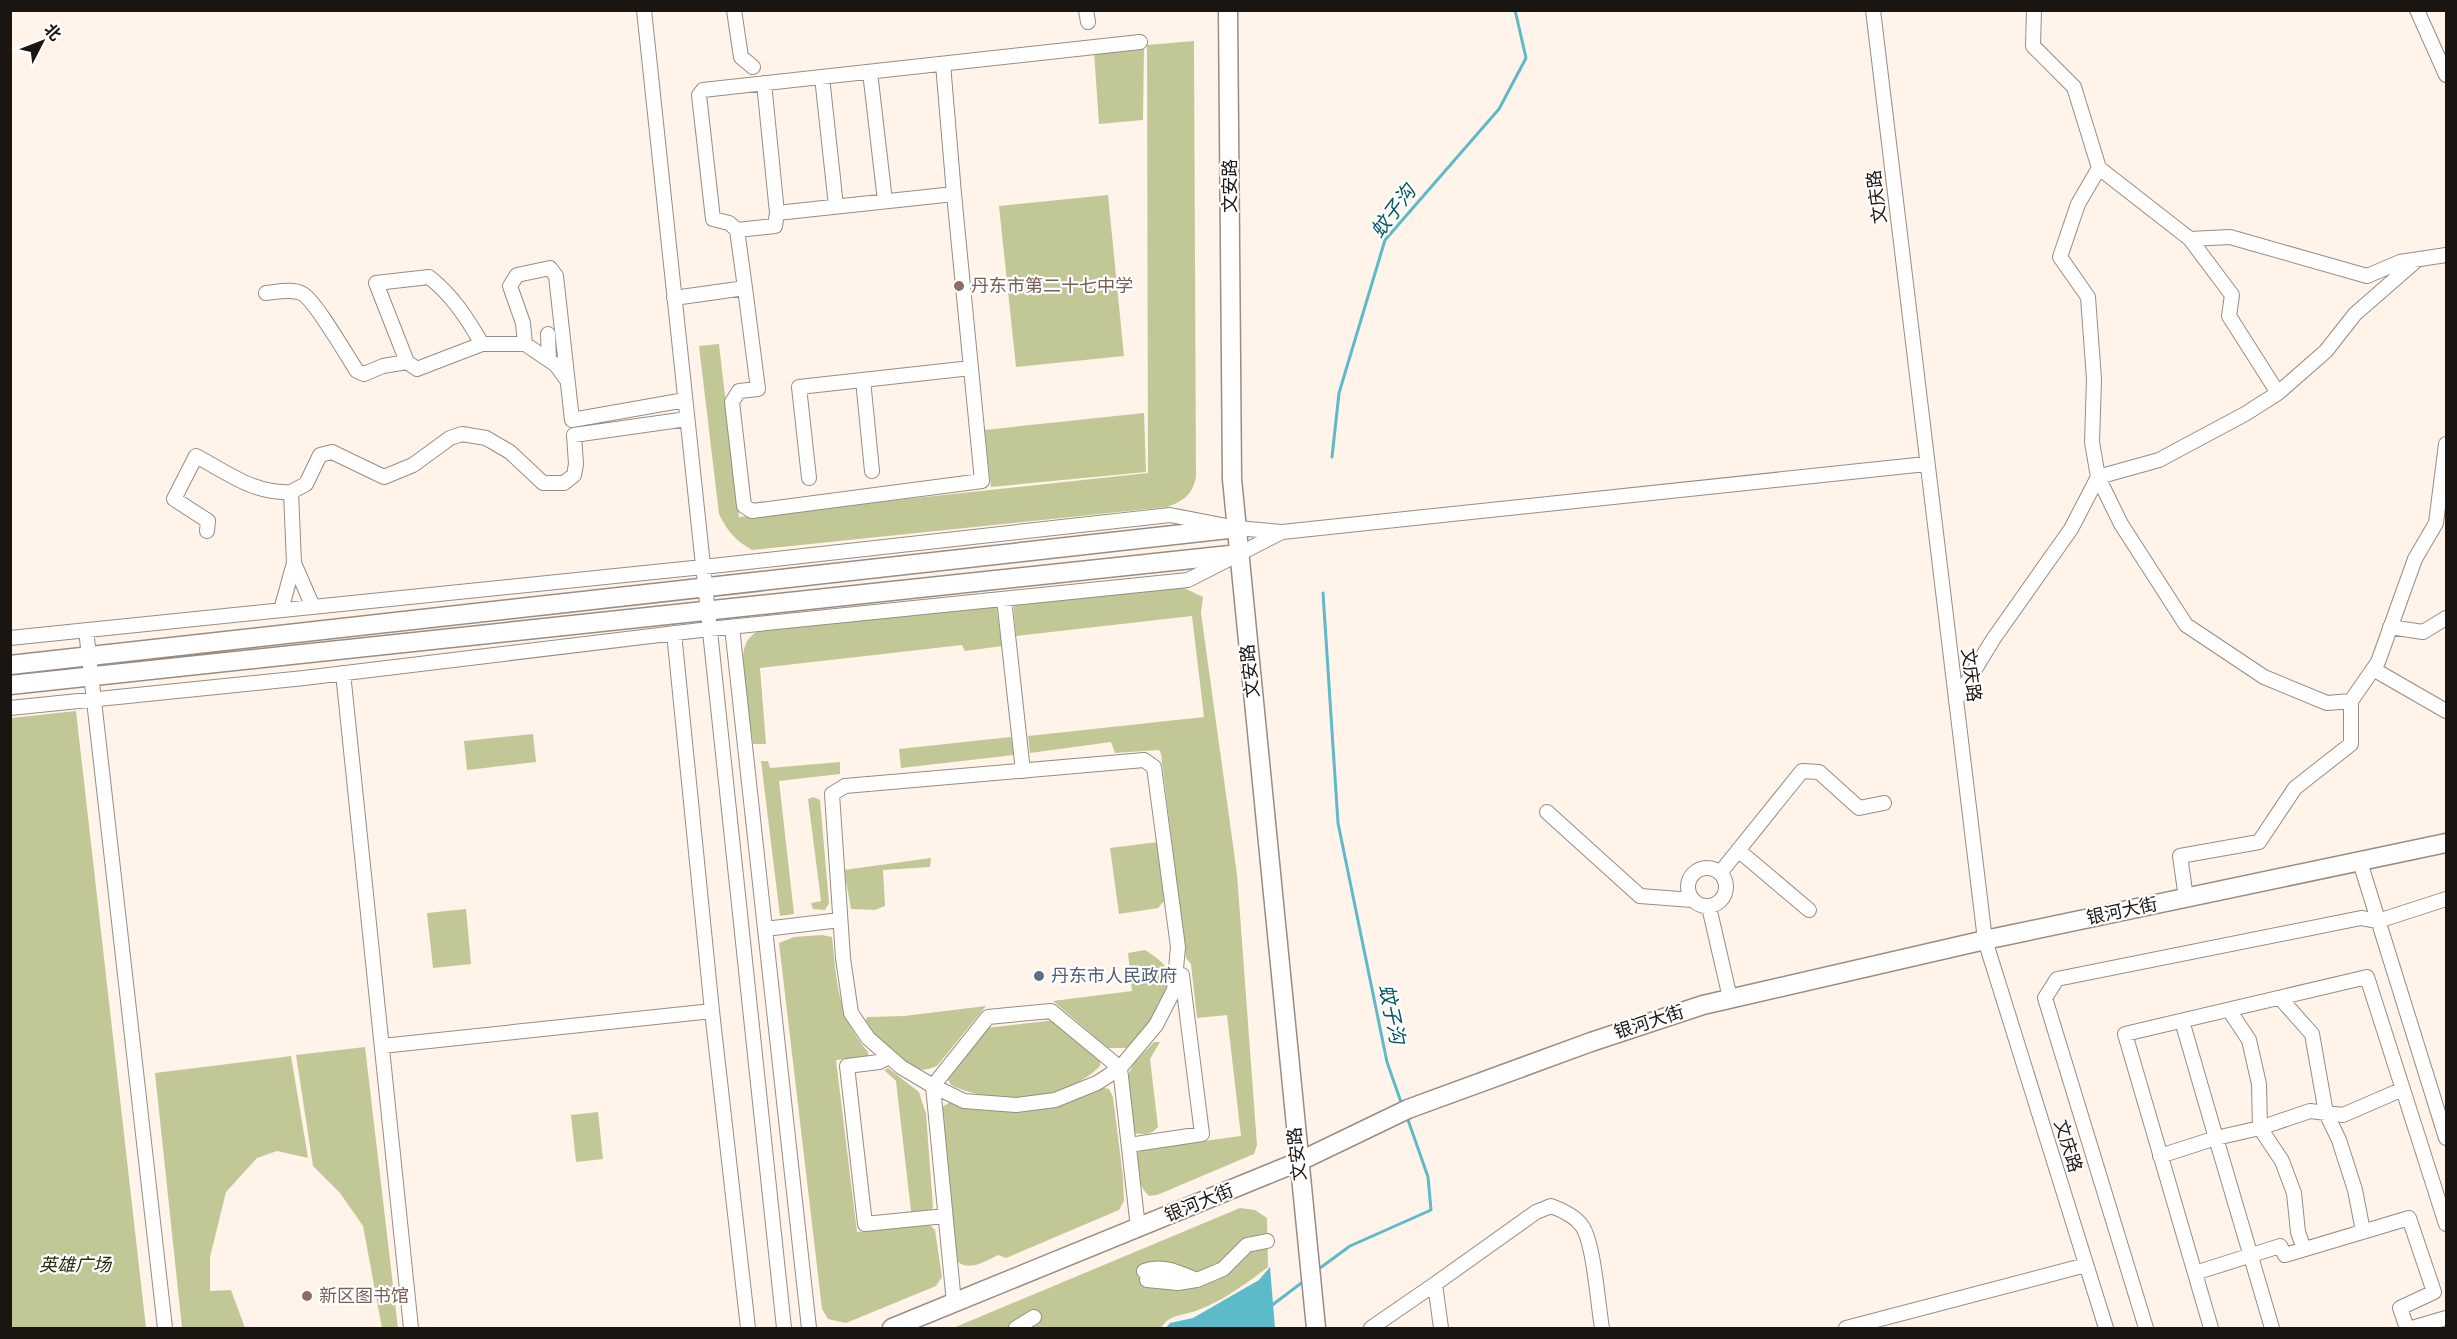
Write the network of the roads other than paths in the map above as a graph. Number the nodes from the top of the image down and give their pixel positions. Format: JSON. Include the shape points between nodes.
{"nodes":[{"id":1,"x":644,"y":10,"type":"edge"},
{"id":2,"x":735,"y":10,"type":"edge"},
{"id":3,"x":1228,"y":10,"type":"edge"},
{"id":4,"x":1873,"y":10,"type":"edge"},
{"id":5,"x":2034,"y":10,"type":"edge"},
{"id":6,"x":2417,"y":10,"type":"edge"},
{"id":7,"x":1140,"y":42,"type":"dead end"},
{"id":8,"x":943,"y":64,"type":"junction"},
{"id":9,"x":753,"y":67,"type":"dead end"},
{"id":10,"x":870,"y":72,"type":"junction"},
{"id":11,"x":2446,"y":75,"type":"edge"},
{"id":12,"x":822,"y":77,"type":"junction"},
{"id":13,"x":764,"y":84,"type":"junction"},
{"id":14,"x":2099,"y":168,"type":"junction"},
{"id":15,"x":954,"y":194,"type":"junction"},
{"id":16,"x":885,"y":201,"type":"junction"},
{"id":17,"x":836,"y":206,"type":"junction"},
{"id":18,"x":777,"y":213,"type":"junction"},
{"id":19,"x":738,"y":230,"type":"junction"},
{"id":20,"x":2190,"y":239,"type":"junction"},
{"id":21,"x":2446,"y":255,"type":"edge"},
{"id":22,"x":2418,"y":259,"type":"junction"},
{"id":23,"x":745,"y":288,"type":"junction"},
{"id":24,"x":266,"y":293,"type":"dead end"},
{"id":25,"x":674,"y":298,"type":"junction"},
{"id":26,"x":548,"y":334,"type":"dead end"},
{"id":27,"x":482,"y":344,"type":"junction"},
{"id":28,"x":525,"y":344,"type":"junction"},
{"id":29,"x":549,"y":360,"type":"junction"},
{"id":30,"x":407,"y":362,"type":"junction"},
{"id":31,"x":971,"y":368,"type":"junction"},
{"id":32,"x":863,"y":380,"type":"junction"},
{"id":33,"x":568,"y":382,"type":"junction"},
{"id":34,"x":2278,"y":393,"type":"junction"},
{"id":35,"x":685,"y":400,"type":"junction"},
{"id":36,"x":687,"y":418,"type":"junction"},
{"id":37,"x":572,"y":420,"type":"junction"},
{"id":38,"x":574,"y":435,"type":"junction"},
{"id":39,"x":2446,"y":444,"type":"edge"},
{"id":40,"x":1926,"y":464,"type":"junction"},
{"id":41,"x":872,"y":471,"type":"dead end"},
{"id":42,"x":2098,"y":477,"type":"junction"},
{"id":43,"x":809,"y":478,"type":"dead end"},
{"id":44,"x":291,"y":492,"type":"junction"},
{"id":45,"x":1237,"y":528,"type":"junction"},
{"id":46,"x":207,"y":531,"type":"dead end"},
{"id":47,"x":1282,"y":532,"type":"junction"},
{"id":48,"x":1239,"y":554,"type":"junction"},
{"id":49,"x":294,"y":563,"type":"junction"},
{"id":50,"x":703,"y":567,"type":"junction"},
{"id":51,"x":705,"y":588,"type":"junction"},
{"id":52,"x":1004,"y":599,"type":"junction"},
{"id":53,"x":313,"y":607,"type":"junction"},
{"id":54,"x":281,"y":610,"type":"junction"},
{"id":55,"x":707,"y":610,"type":"junction"},
{"id":56,"x":2446,"y":618,"type":"edge"},
{"id":57,"x":732,"y":627,"type":"junction"},
{"id":58,"x":2391,"y":627,"type":"junction"},
{"id":59,"x":709,"y":629,"type":"junction"},
{"id":60,"x":86,"y":630,"type":"junction"},
{"id":61,"x":674,"y":633,"type":"junction"},
{"id":62,"x":10,"y":638,"type":"edge"},
{"id":63,"x":89,"y":657,"type":"junction"},
{"id":64,"x":10,"y":665,"type":"edge"},
{"id":65,"x":2373,"y":669,"type":"junction"},
{"id":66,"x":343,"y":673,"type":"junction"},
{"id":67,"x":91,"y":677,"type":"junction"},
{"id":68,"x":10,"y":685,"type":"edge"},
{"id":69,"x":94,"y":700,"type":"junction"},
{"id":70,"x":1956,"y":700,"type":"junction"},
{"id":71,"x":2351,"y":701,"type":"junction"},
{"id":72,"x":10,"y":708,"type":"edge"},
{"id":73,"x":2446,"y":711,"type":"edge"},
{"id":74,"x":1023,"y":771,"type":"junction"},
{"id":75,"x":1884,"y":803,"type":"dead end"},
{"id":76,"x":1547,"y":812,"type":"dead end"},
{"id":77,"x":2446,"y":843,"type":"edge"},
{"id":78,"x":1738,"y":850,"type":"junction"},
{"id":79,"x":2360,"y":862,"type":"junction"},
{"id":80,"x":1720,"y":873,"type":"junction"},
{"id":81,"x":2186,"y":898,"type":"junction"},
{"id":82,"x":2446,"y":899,"type":"edge"},
{"id":83,"x":1692,"y":900,"type":"junction"},
{"id":84,"x":1709,"y":907,"type":"junction"},
{"id":85,"x":1809,"y":910,"type":"dead end"},
{"id":86,"x":840,"y":920,"type":"junction"},
{"id":87,"x":2378,"y":921,"type":"junction"},
{"id":88,"x":765,"y":929,"type":"junction"},
{"id":89,"x":1985,"y":940,"type":"junction"},
{"id":90,"x":1178,"y":947,"type":"junction"},
{"id":91,"x":1731,"y":998,"type":"junction"},
{"id":92,"x":2280,"y":998,"type":"junction"},
{"id":93,"x":2229,"y":1010,"type":"junction"},
{"id":94,"x":712,"y":1011,"type":"junction"},
{"id":95,"x":2182,"y":1021,"type":"junction"},
{"id":96,"x":382,"y":1046,"type":"junction"},
{"id":97,"x":889,"y":1057,"type":"junction"},
{"id":98,"x":1120,"y":1068,"type":"junction"},
{"id":99,"x":933,"y":1086,"type":"junction"},
{"id":100,"x":2403,"y":1089,"type":"junction"},
{"id":101,"x":2326,"y":1113,"type":"junction"},
{"id":102,"x":2260,"y":1128,"type":"junction"},
{"id":103,"x":2216,"y":1138,"type":"junction"},
{"id":104,"x":2446,"y":1138,"type":"edge"},
{"id":105,"x":1129,"y":1145,"type":"junction"},
{"id":106,"x":2160,"y":1156,"type":"junction"},
{"id":107,"x":1298,"y":1162,"type":"junction"},
{"id":108,"x":945,"y":1216,"type":"junction"},
{"id":109,"x":2446,"y":1224,"type":"edge"},
{"id":110,"x":1138,"y":1228,"type":"junction"},
{"id":111,"x":2363,"y":1231,"type":"junction"},
{"id":112,"x":1267,"y":1241,"type":"dead end"},
{"id":113,"x":2304,"y":1249,"type":"junction"},
{"id":114,"x":2250,"y":1256,"type":"junction"},
{"id":115,"x":2086,"y":1265,"type":"junction"},
{"id":116,"x":2194,"y":1274,"type":"junction"},
{"id":117,"x":1146,"y":1275,"type":"dead end"},
{"id":118,"x":1435,"y":1284,"type":"junction"},
{"id":119,"x":954,"y":1303,"type":"junction"},
{"id":120,"x":1034,"y":1317,"type":"dead end"},
{"id":121,"x":2446,"y":1318,"type":"edge"},
{"id":122,"x":2429,"y":1326,"type":"edge"},
{"id":123,"x":165,"y":1329,"type":"edge"},
{"id":124,"x":411,"y":1329,"type":"edge"},
{"id":125,"x":748,"y":1329,"type":"edge"},
{"id":126,"x":784,"y":1329,"type":"edge"},
{"id":127,"x":808,"y":1329,"type":"edge"},
{"id":128,"x":892,"y":1329,"type":"edge"},
{"id":129,"x":1016,"y":1329,"type":"edge"},
{"id":130,"x":1316,"y":1329,"type":"edge"},
{"id":131,"x":1371,"y":1329,"type":"edge"},
{"id":132,"x":1442,"y":1329,"type":"edge"},
{"id":133,"x":1602,"y":1329,"type":"edge"},
{"id":134,"x":1846,"y":1329,"type":"edge"},
{"id":135,"x":2106,"y":1329,"type":"edge"},
{"id":136,"x":2146,"y":1329,"type":"edge"},
{"id":137,"x":2211,"y":1329,"type":"edge"},
{"id":138,"x":2272,"y":1329,"type":"edge"},
{"id":139,"x":2407,"y":1329,"type":"edge"},
{"id":140,"x":2412,"y":1329,"type":"edge"}],
"edges":[{"from":1,"to":25,"type":"street"},
{"from":2,"to":9,"type":"street","via":[[741,57]]},
{"from":3,"to":45,"type":"main road","name":"文安路","via":[[1232,478]]},
{"from":4,"to":40,"type":"street","name":"文庆路"},
{"from":5,"to":14,"type":"street","via":[[2033,46],[2074,87]]},
{"from":6,"to":11,"type":"street"},
{"from":7,"to":8,"type":"street"},
{"from":8,"to":10,"type":"street"},
{"from":8,"to":15,"type":"street"},
{"from":10,"to":12,"type":"street"},
{"from":10,"to":16,"type":"street"},
{"from":12,"to":13,"type":"street"},
{"from":12,"to":17,"type":"street"},
{"from":13,"to":18,"type":"street"},
{"from":13,"to":19,"type":"street","via":[[703,90],[699,96],[713,219]]},
{"from":14,"to":20,"type":"street"},
{"from":14,"to":42,"type":"street","via":[[2078,204],[2060,257],[2088,297],[2094,379],[2092,442]]},
{"from":15,"to":16,"type":"street"},
{"from":15,"to":31,"type":"street"},
{"from":16,"to":17,"type":"street"},
{"from":17,"to":18,"type":"street"},
{"from":18,"to":19,"type":"street","via":[[775,226]]},
{"from":19,"to":23,"type":"street"},
{"from":20,"to":22,"type":"street","via":[[2230,237],[2367,276]]},
{"from":20,"to":34,"type":"street","via":[[2232,295],[2229,316]]},
{"from":21,"to":22,"type":"street"},
{"from":22,"to":34,"type":"street","via":[[2355,315],[2326,351]]},
{"from":23,"to":25,"type":"street"},
{"from":23,"to":31,"type":"street","via":[[758,388],[739,391],[732,402],[744,506],[752,511],[982,481]]},
{"from":24,"to":30,"type":"street","via":[[303,294],[357,371],[364,374]]},
{"from":25,"to":35,"type":"street"},
{"from":26,"to":29,"type":"street"},
{"from":27,"to":28,"type":"street"},
{"from":27,"to":30,"type":"street","via":[[417,369]]},
{"from":27,"to":30,"type":"street","via":[[445,289],[429,277],[376,283]]},
{"from":28,"to":29,"type":"street"},
{"from":28,"to":33,"type":"street","via":[[523,323],[510,286],[517,275],[550,268],[556,276]]},
{"from":29,"to":33,"type":"street"},
{"from":31,"to":32,"type":"street"},
{"from":32,"to":41,"type":"street"},
{"from":32,"to":43,"type":"street","via":[[799,387]]},
{"from":33,"to":37,"type":"street"},
{"from":34,"to":42,"type":"street","via":[[2159,460]]},
{"from":35,"to":36,"type":"street"},
{"from":35,"to":37,"type":"street"},
{"from":36,"to":38,"type":"street"},
{"from":36,"to":50,"type":"street"},
{"from":37,"to":38,"type":"street"},
{"from":38,"to":44,"type":"street","via":[[574,475],[564,483],[543,483],[510,452],[486,438],[462,434],[450,438],[413,465],[384,477],[332,452],[320,455],[306,484]]},
{"from":39,"to":58,"type":"street","via":[[2436,523],[2415,559]]},
{"from":40,"to":47,"type":"street"},
{"from":40,"to":70,"type":"street","name":"文庆路"},
{"from":42,"to":70,"type":"street","via":[[2071,529],[1994,638]]},
{"from":42,"to":71,"type":"street","via":[[2121,524],[2186,625],[2264,677],[2327,703]]},
{"from":44,"to":46,"type":"street","via":[[258,490],[196,456],[174,499],[208,521]]},
{"from":44,"to":49,"type":"street"},
{"from":45,"to":47,"type":"street"},
{"from":45,"to":48,"type":"main road","name":"文安路"},
{"from":45,"to":50,"type":"street","via":[[1170,515]]},
{"from":45,"to":51,"type":"main road"},
{"from":47,"to":48,"type":"street"},
{"from":48,"to":52,"type":"street","via":[[1188,580]]},
{"from":48,"to":55,"type":"main road"},
{"from":48,"to":107,"type":"main road","name":"文安路"},
{"from":49,"to":53,"type":"street"},
{"from":49,"to":54,"type":"street"},
{"from":50,"to":51,"type":"street"},
{"from":50,"to":53,"type":"street"},
{"from":51,"to":55,"type":"street"},
{"from":51,"to":63,"type":"main road"},
{"from":52,"to":57,"type":"street"},
{"from":52,"to":74,"type":"street"},
{"from":53,"to":54,"type":"street"},
{"from":54,"to":60,"type":"street"},
{"from":55,"to":59,"type":"street"},
{"from":55,"to":67,"type":"main road"},
{"from":56,"to":58,"type":"street","via":[[2423,632]]},
{"from":57,"to":59,"type":"street"},
{"from":57,"to":88,"type":"street"},
{"from":58,"to":65,"type":"street"},
{"from":59,"to":61,"type":"street"},
{"from":59,"to":126,"type":"street"},
{"from":60,"to":62,"type":"street"},
{"from":60,"to":63,"type":"street"},
{"from":61,"to":66,"type":"street"},
{"from":61,"to":94,"type":"street"},
{"from":63,"to":64,"type":"main road"},
{"from":63,"to":67,"type":"street"},
{"from":65,"to":71,"type":"street"},
{"from":65,"to":73,"type":"street"},
{"from":66,"to":69,"type":"street"},
{"from":66,"to":96,"type":"street"},
{"from":67,"to":68,"type":"main road"},
{"from":67,"to":69,"type":"street"},
{"from":69,"to":72,"type":"street"},
{"from":69,"to":123,"type":"street"},
{"from":70,"to":89,"type":"street","name":"文庆路"},
{"from":71,"to":81,"type":"street","via":[[2351,744],[2295,788],[2259,842],[2180,856]]},
{"from":74,"to":86,"type":"street","via":[[845,786],[832,794]]},
{"from":74,"to":90,"type":"street","via":[[1144,760],[1154,767]]},
{"from":75,"to":78,"type":"street","via":[[1859,808],[1819,772],[1802,771]]},
{"from":76,"to":83,"type":"street","via":[[1640,897]]},
{"from":77,"to":79,"type":"main road","name":"银河大街"},
{"from":78,"to":80,"type":"street"},
{"from":78,"to":85,"type":"street"},
{"from":79,"to":81,"type":"main road","name":"银河大街"},
{"from":79,"to":87,"type":"street"},
{"from":80,"to":83,"type":"street","via":[[1708,868],[1696,871],[1688,882]]},
{"from":80,"to":84,"type":"street","via":[[1726,890],[1721,901]]},
{"from":81,"to":89,"type":"main road","name":"银河大街"},
{"from":82,"to":87,"type":"street"},
{"from":83,"to":84,"type":"street"},
{"from":84,"to":91,"type":"street"},
{"from":86,"to":88,"type":"street"},
{"from":86,"to":97,"type":"street","via":[[851,1013],[868,1038]]},
{"from":87,"to":104,"type":"street"},
{"from":87,"to":136,"type":"street","via":[[2361,918],[2057,979],[2045,998]]},
{"from":88,"to":127,"type":"street"},
{"from":89,"to":91,"type":"main road","name":"银河大街"},
{"from":89,"to":115,"type":"street","name":"文庆路"},
{"from":90,"to":98,"type":"street","via":[[1174,990],[1156,1025]]},
{"from":90,"to":105,"type":"street","via":[[1202,1134]]},
{"from":91,"to":107,"type":"main road","name":"银河大街","via":[[1591,1041],[1405,1111]]},
{"from":92,"to":93,"type":"street"},
{"from":92,"to":100,"type":"street","via":[[2367,977]]},
{"from":92,"to":101,"type":"street","via":[[2312,1034]]},
{"from":93,"to":95,"type":"street"},
{"from":93,"to":102,"type":"street","via":[[2249,1040],[2259,1084]]},
{"from":94,"to":96,"type":"street"},
{"from":94,"to":125,"type":"street"},
{"from":95,"to":103,"type":"street"},
{"from":95,"to":106,"type":"street","via":[[2125,1034]]},
{"from":96,"to":124,"type":"street"},
{"from":97,"to":99,"type":"street"},
{"from":97,"to":108,"type":"street","via":[[847,1066],[865,1224]]},
{"from":98,"to":99,"type":"street","via":[[1097,1083],[1055,1100],[1016,1105],[964,1101]]},
{"from":98,"to":99,"type":"street","via":[[1050,1011],[988,1017]]},
{"from":98,"to":105,"type":"street"},
{"from":99,"to":108,"type":"street"},
{"from":100,"to":101,"type":"street","via":[[2343,1115]]},
{"from":100,"to":109,"type":"street"},
{"from":101,"to":102,"type":"street","via":[[2310,1111]]},
{"from":101,"to":111,"type":"street","via":[[2355,1190]]},
{"from":102,"to":103,"type":"street"},
{"from":102,"to":113,"type":"street","via":[[2282,1161],[2294,1193]]},
{"from":103,"to":106,"type":"street"},
{"from":103,"to":114,"type":"street"},
{"from":105,"to":110,"type":"street"},
{"from":106,"to":116,"type":"street"},
{"from":107,"to":110,"type":"main road","name":"银河大街"},
{"from":107,"to":130,"type":"main road","name":"文安路"},
{"from":108,"to":119,"type":"street"},
{"from":110,"to":119,"type":"main road","name":"银河大街"},
{"from":111,"to":113,"type":"street"},
{"from":111,"to":139,"type":"street","via":[[2409,1218],[2434,1292],[2400,1308]]},
{"from":112,"to":117,"type":"street","via":[[1247,1245],[1223,1269],[1197,1280],[1155,1267]]},
{"from":113,"to":114,"type":"street","via":[[2285,1255],[2280,1246]]},
{"from":114,"to":116,"type":"street"},
{"from":114,"to":138,"type":"street"},
{"from":115,"to":134,"type":"street"},
{"from":115,"to":135,"type":"street","name":"文庆路"},
{"from":116,"to":137,"type":"street"},
{"from":118,"to":131,"type":"street"},
{"from":118,"to":132,"type":"street"},
{"from":118,"to":133,"type":"street","via":[[1536,1212],[1551,1206],[1566,1212],[1582,1226]]},
{"from":119,"to":128,"type":"main road","name":"银河大街"},
{"from":120,"to":129,"type":"street"},
{"from":121,"to":122,"type":"street"},
{"from":122,"to":140,"type":"street"}]}
